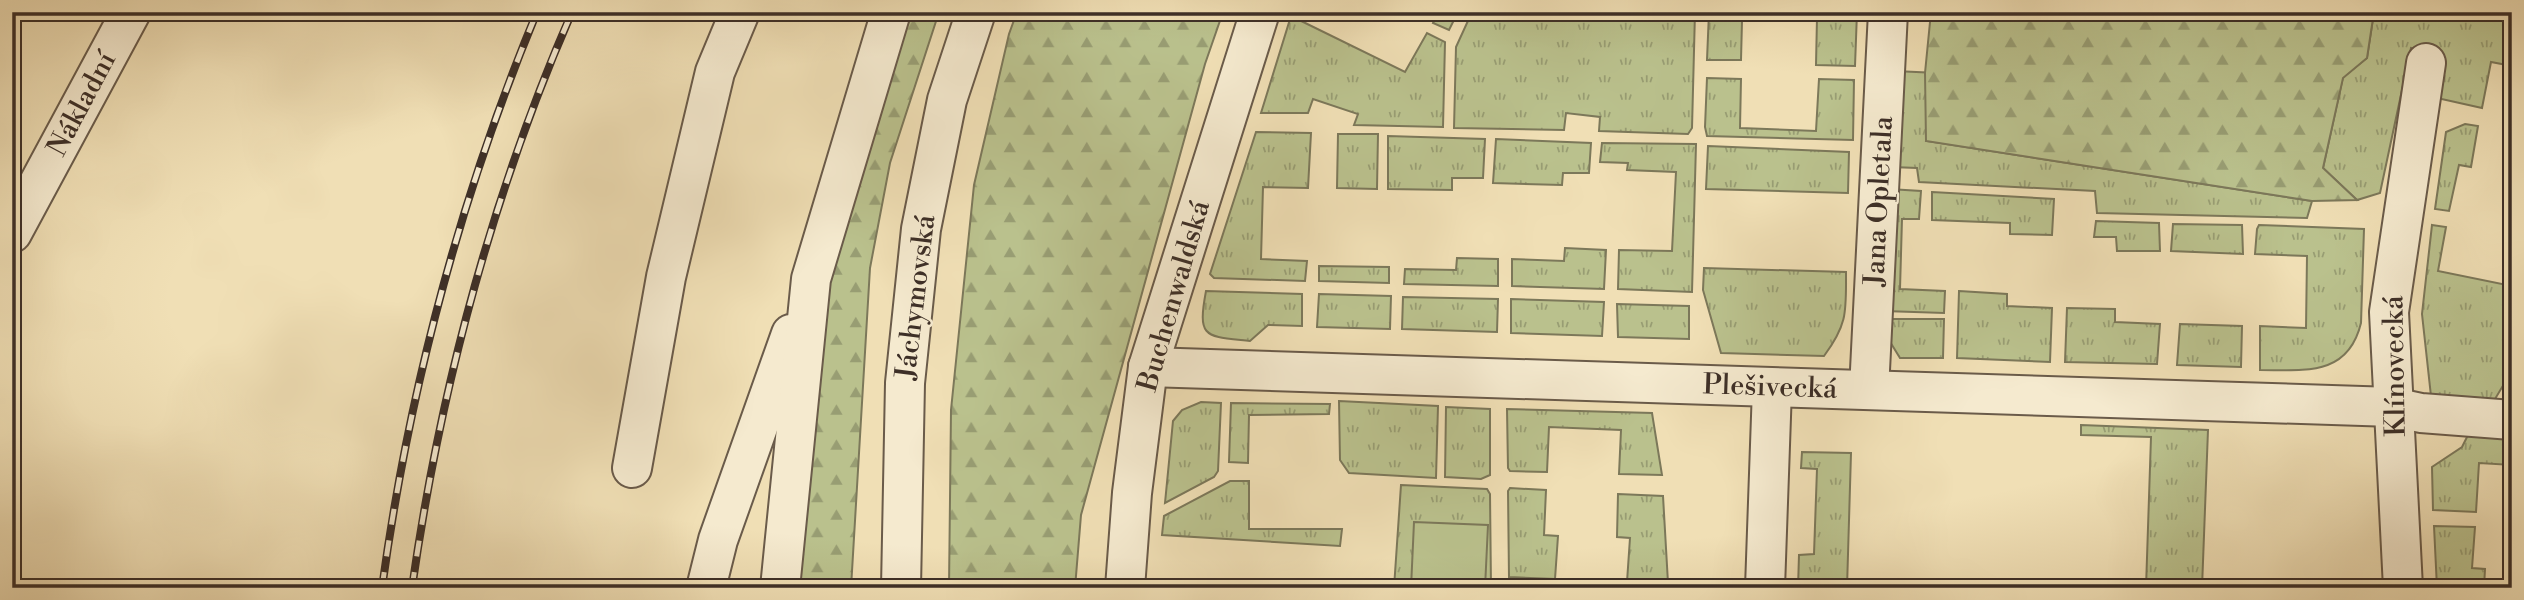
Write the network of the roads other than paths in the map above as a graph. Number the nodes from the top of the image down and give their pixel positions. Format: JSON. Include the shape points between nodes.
{"nodes":[{"id":1,"x":131,"y":12,"type":"edge"},
{"id":2,"x":740,"y":12,"type":"edge"},
{"id":3,"x":891,"y":12,"type":"edge"},
{"id":4,"x":976,"y":12,"type":"edge"},
{"id":5,"x":1261,"y":12,"type":"edge"},
{"id":6,"x":1888,"y":12,"type":"edge"},
{"id":7,"x":2427,"y":62,"type":"dead end"},
{"id":8,"x":12,"y":233,"type":"edge"},
{"id":9,"x":811,"y":279,"type":"junction"},
{"id":10,"x":1148,"y":367,"type":"junction"},
{"id":11,"x":1772,"y":388,"type":"junction"},
{"id":12,"x":1869,"y":390,"type":"junction"},
{"id":13,"x":2393,"y":407,"type":"junction"},
{"id":14,"x":2512,"y":420,"type":"edge"},
{"id":15,"x":632,"y":468,"type":"dead end"},
{"id":16,"x":706,"y":588,"type":"edge"},
{"id":17,"x":780,"y":588,"type":"edge"},
{"id":18,"x":901,"y":588,"type":"edge"},
{"id":19,"x":1125,"y":588,"type":"edge"},
{"id":20,"x":1765,"y":588,"type":"edge"},
{"id":21,"x":2403,"y":588,"type":"edge"}],
"edges":[{"from":1,"to":8,"type":"street","name":"Nákladní"},
{"from":2,"to":15,"type":"street","via":[[715,72],[669,265]]},
{"from":3,"to":9,"type":"street"},
{"from":4,"to":18,"type":"street","name":"Jáchymovská","via":[[947,100],[921,229],[905,383]]},
{"from":5,"to":10,"type":"street","name":"Buchenwaldská"},
{"from":6,"to":12,"type":"street","name":"Jana Opletala"},
{"from":7,"to":13,"type":"street","name":"Klínovecká","via":[[2389,312]]},
{"from":9,"to":16,"type":"street","via":[[718,540]]},
{"from":9,"to":17,"type":"street"},
{"from":10,"to":11,"type":"street","name":"Plešivecká"},
{"from":10,"to":19,"type":"street","name":"Buchenwaldská"},
{"from":11,"to":12,"type":"street","name":"Plešivecká"},
{"from":11,"to":20,"type":"street"},
{"from":12,"to":13,"type":"street","name":"Plešivecká"},
{"from":13,"to":14,"type":"street","name":"Plešivecká"},
{"from":13,"to":21,"type":"street","name":"Klínovecká"}]}
